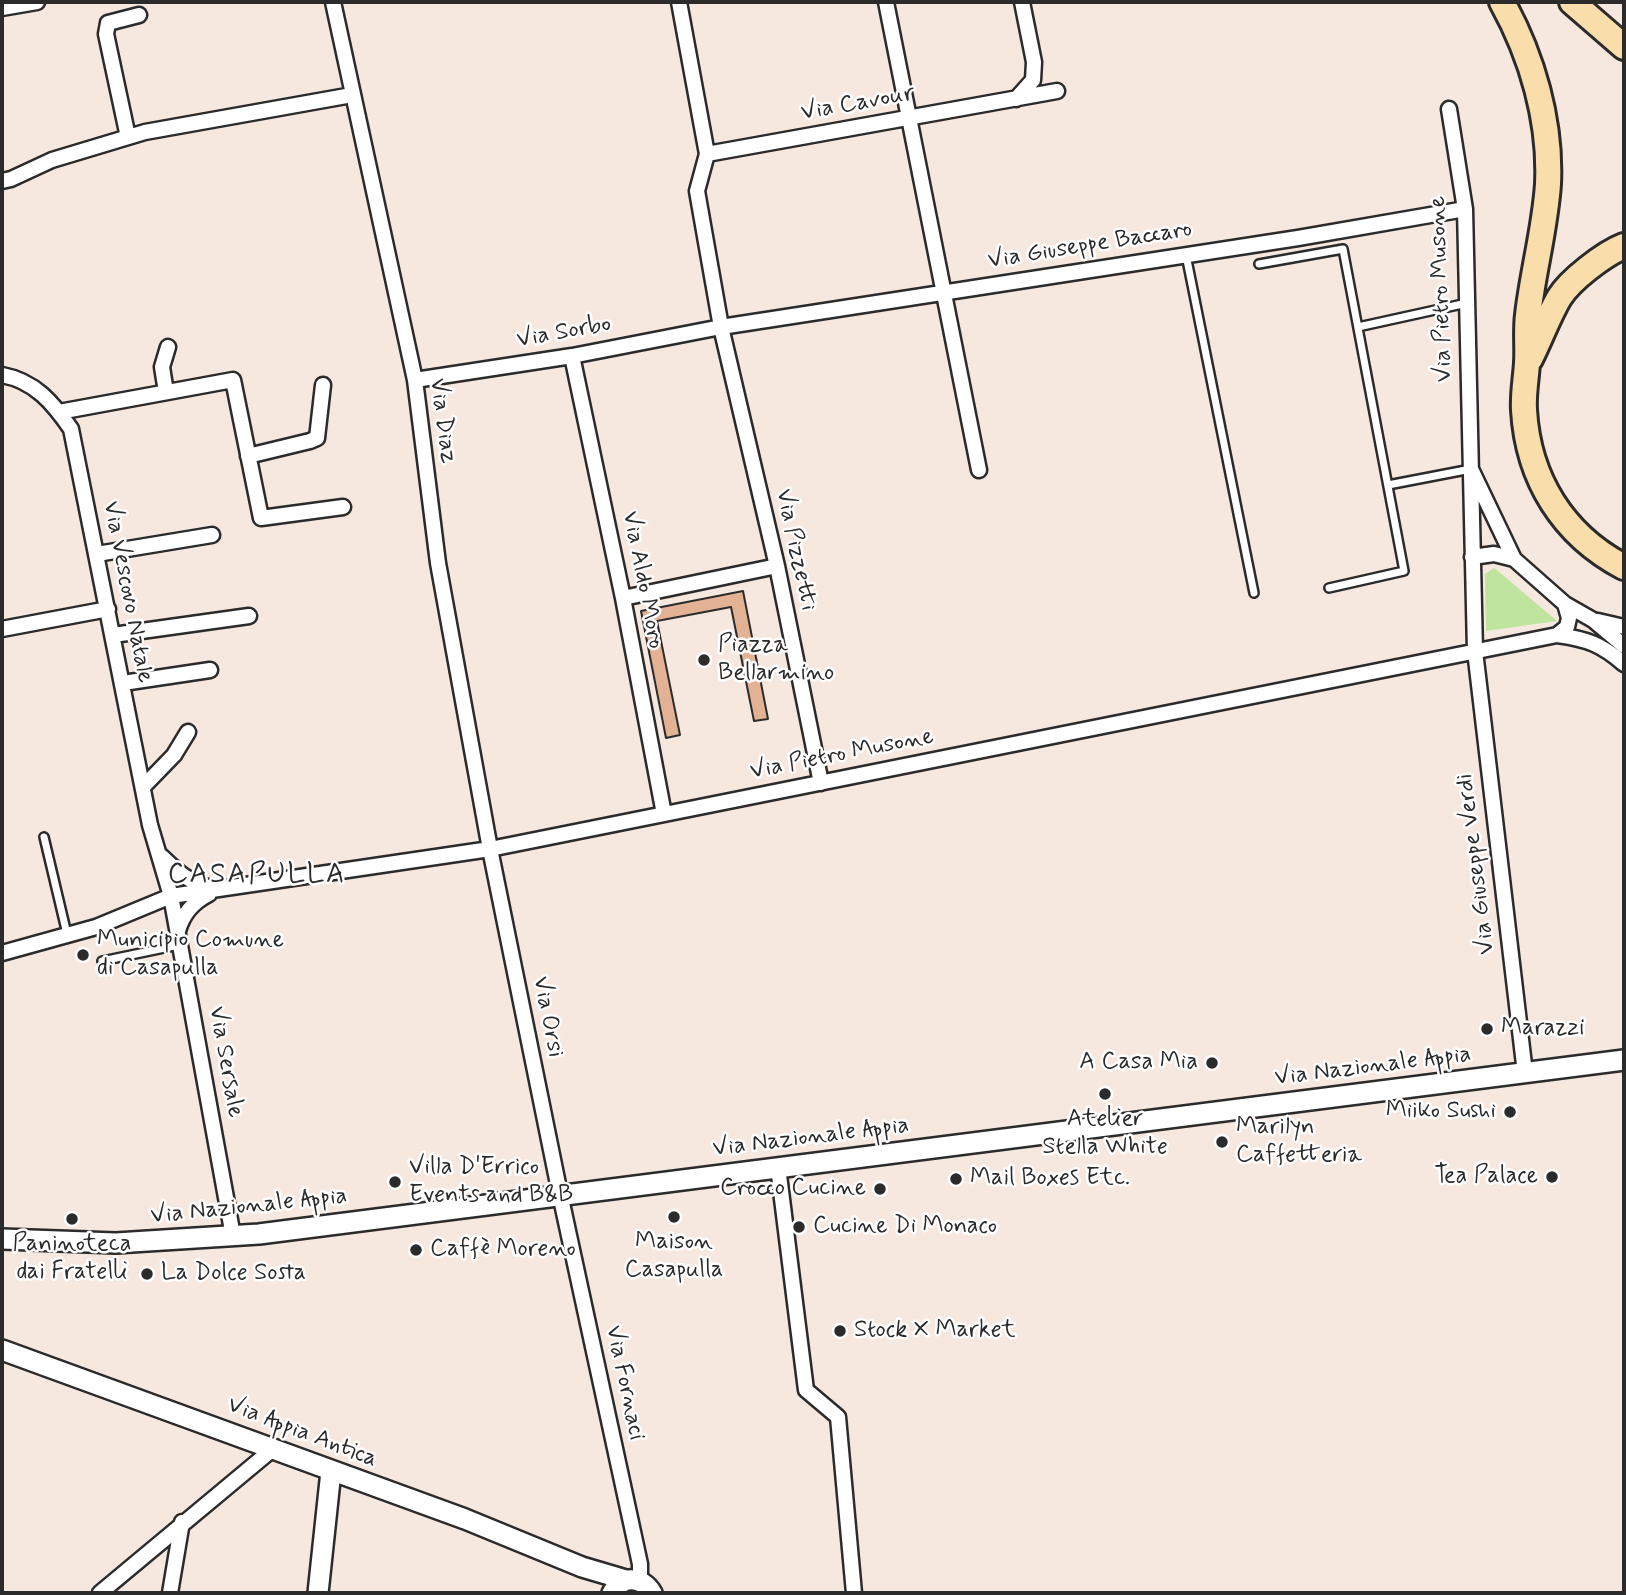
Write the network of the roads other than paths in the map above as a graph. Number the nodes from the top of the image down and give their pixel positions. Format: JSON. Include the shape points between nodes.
{"nodes":[{"id":1,"x":37,"y":2,"type":"edge"},
{"id":2,"x":333,"y":2,"type":"edge"},
{"id":3,"x":680,"y":2,"type":"edge"},
{"id":4,"x":886,"y":2,"type":"edge"},
{"id":5,"x":1022,"y":2,"type":"edge"},
{"id":6,"x":1502,"y":2,"type":"edge"},
{"id":7,"x":1572,"y":2,"type":"edge"},
{"id":8,"x":2,"y":8,"type":"edge"},
{"id":9,"x":139,"y":15,"type":"dead end"},
{"id":10,"x":1624,"y":47,"type":"edge"},
{"id":11,"x":1057,"y":91,"type":"dead end"},
{"id":12,"x":352,"y":95,"type":"junction"},
{"id":13,"x":1016,"y":99,"type":"junction"},
{"id":14,"x":1449,"y":108,"type":"dead end"},
{"id":15,"x":909,"y":118,"type":"junction"},
{"id":16,"x":128,"y":137,"type":"junction"},
{"id":17,"x":707,"y":154,"type":"junction"},
{"id":18,"x":2,"y":181,"type":"edge"},
{"id":19,"x":1465,"y":209,"type":"junction"},
{"id":20,"x":1624,"y":246,"type":"edge"},
{"id":21,"x":1186,"y":255,"type":"junction"},
{"id":22,"x":1259,"y":264,"type":"dead end"},
{"id":23,"x":943,"y":291,"type":"junction"},
{"id":24,"x":1467,"y":303,"type":"junction"},
{"id":25,"x":721,"y":327,"type":"junction"},
{"id":26,"x":1358,"y":327,"type":"junction"},
{"id":27,"x":168,"y":347,"type":"dead end"},
{"id":28,"x":572,"y":356,"type":"junction"},
{"id":29,"x":1527,"y":366,"type":"junction"},
{"id":30,"x":2,"y":375,"type":"edge"},
{"id":31,"x":415,"y":380,"type":"junction"},
{"id":32,"x":323,"y":385,"type":"dead end"},
{"id":33,"x":166,"y":392,"type":"junction"},
{"id":34,"x":59,"y":412,"type":"junction"},
{"id":35,"x":248,"y":456,"type":"junction"},
{"id":36,"x":1471,"y":469,"type":"junction"},
{"id":37,"x":979,"y":470,"type":"dead end"},
{"id":38,"x":1388,"y":485,"type":"junction"},
{"id":39,"x":343,"y":507,"type":"dead end"},
{"id":40,"x":212,"y":535,"type":"dead end"},
{"id":41,"x":97,"y":554,"type":"junction"},
{"id":42,"x":1472,"y":557,"type":"junction"},
{"id":43,"x":1514,"y":559,"type":"junction"},
{"id":44,"x":777,"y":566,"type":"junction"},
{"id":45,"x":1624,"y":567,"type":"edge"},
{"id":46,"x":1329,"y":588,"type":"dead end"},
{"id":47,"x":1254,"y":593,"type":"dead end"},
{"id":48,"x":623,"y":598,"type":"junction"},
{"id":49,"x":1565,"y":604,"type":"junction"},
{"id":50,"x":108,"y":609,"type":"junction"},
{"id":51,"x":249,"y":617,"type":"dead end"},
{"id":52,"x":1593,"y":620,"type":"junction"},
{"id":53,"x":1624,"y":627,"type":"edge"},
{"id":54,"x":2,"y":629,"type":"edge"},
{"id":55,"x":113,"y":635,"type":"junction"},
{"id":56,"x":1556,"y":635,"type":"junction"},
{"id":57,"x":1624,"y":646,"type":"edge"},
{"id":58,"x":1475,"y":650,"type":"junction"},
{"id":59,"x":1624,"y":664,"type":"edge"},
{"id":60,"x":210,"y":670,"type":"dead end"},
{"id":61,"x":123,"y":683,"type":"junction"},
{"id":62,"x":188,"y":732,"type":"dead end"},
{"id":63,"x":821,"y":783,"type":"junction"},
{"id":64,"x":143,"y":787,"type":"junction"},
{"id":65,"x":663,"y":814,"type":"junction"},
{"id":66,"x":44,"y":837,"type":"dead end"},
{"id":67,"x":490,"y":849,"type":"junction"},
{"id":68,"x":158,"y":852,"type":"junction"},
{"id":69,"x":216,"y":890,"type":"junction"},
{"id":70,"x":171,"y":896,"type":"junction"},
{"id":71,"x":67,"y":935,"type":"junction"},
{"id":72,"x":179,"y":939,"type":"junction"},
{"id":73,"x":2,"y":953,"type":"edge"},
{"id":74,"x":102,"y":961,"type":"dead end"},
{"id":75,"x":1624,"y":1060,"type":"edge"},
{"id":76,"x":1525,"y":1073,"type":"junction"},
{"id":77,"x":778,"y":1167,"type":"junction"},
{"id":78,"x":560,"y":1194,"type":"junction"},
{"id":79,"x":233,"y":1236,"type":"junction"},
{"id":80,"x":2,"y":1238,"type":"edge"},
{"id":81,"x":2,"y":1350,"type":"edge"},
{"id":82,"x":274,"y":1448,"type":"junction"},
{"id":83,"x":331,"y":1471,"type":"junction"},
{"id":84,"x":182,"y":1522,"type":"junction"},
{"id":85,"x":636,"y":1588,"type":"edge"},
{"id":86,"x":100,"y":1593,"type":"edge"},
{"id":87,"x":170,"y":1593,"type":"edge"},
{"id":88,"x":317,"y":1593,"type":"edge"},
{"id":89,"x":854,"y":1593,"type":"edge"}],
"edges":[{"from":1,"to":8,"type":"street"},
{"from":2,"to":12,"type":"street","name":"Via Diaz"},
{"from":3,"to":17,"type":"street"},
{"from":4,"to":15,"type":"street"},
{"from":5,"to":13,"type":"street","via":[[1034,71],[1033,80]]},
{"from":6,"to":29,"type":"highway","via":[[1517,28],[1536,83],[1546,134],[1548,182],[1528,316]]},
{"from":7,"to":10,"type":"highway"},
{"from":9,"to":16,"type":"street","via":[[108,23],[106,33]]},
{"from":11,"to":13,"type":"street","name":"Via Cavour"},
{"from":12,"to":16,"type":"street"},
{"from":12,"to":31,"type":"street","name":"Via Diaz"},
{"from":13,"to":15,"type":"street","name":"Via Cavour"},
{"from":14,"to":19,"type":"street","name":"Via Pietro Musone"},
{"from":15,"to":17,"type":"street","name":"Via Cavour"},
{"from":15,"to":23,"type":"street"},
{"from":16,"to":18,"type":"street"},
{"from":17,"to":25,"type":"street","name":"Via Pizzetti","via":[[697,191]]},
{"from":19,"to":21,"type":"street","name":"Via Giuseppe Baccaro"},
{"from":19,"to":24,"type":"street","name":"Via Pietro Musone"},
{"from":20,"to":29,"type":"highway","via":[[1560,296]]},
{"from":21,"to":23,"type":"street","name":"Via Giuseppe Baccaro"},
{"from":21,"to":47,"type":"lane"},
{"from":22,"to":26,"type":"lane","via":[[1343,248]]},
{"from":23,"to":25,"type":"street","name":"Via Giuseppe Baccaro"},
{"from":23,"to":37,"type":"street"},
{"from":24,"to":26,"type":"lane"},
{"from":24,"to":36,"type":"street","name":"Via Pietro Musone"},
{"from":25,"to":28,"type":"street","name":"Via Sorbo"},
{"from":25,"to":44,"type":"street","name":"Via Pizzetti"},
{"from":26,"to":38,"type":"lane"},
{"from":27,"to":33,"type":"street","via":[[162,367]]},
{"from":28,"to":31,"type":"street","name":"Via Sorbo"},
{"from":28,"to":48,"type":"street","name":"Via Aldo Moro"},
{"from":29,"to":45,"type":"highway","via":[[1527,440],[1541,483],[1571,527],[1591,547]]},
{"from":30,"to":34,"type":"street","name":"Via Vescovo Natale","via":[[16,378],[52,402]]},
{"from":31,"to":67,"type":"street","name":"Via Diaz","via":[[438,563]]},
{"from":32,"to":35,"type":"street","via":[[317,438]]},
{"from":33,"to":34,"type":"street"},
{"from":33,"to":35,"type":"street","via":[[233,380]]},
{"from":34,"to":41,"type":"street","name":"Via Vescovo Natale","via":[[71,429]]},
{"from":35,"to":39,"type":"street","via":[[261,517]]},
{"from":36,"to":38,"type":"lane"},
{"from":36,"to":42,"type":"street","name":"Via Pietro Musone"},
{"from":36,"to":43,"type":"street","name":"Via Pietro Musone"},
{"from":38,"to":46,"type":"lane","via":[[1404,571]]},
{"from":40,"to":41,"type":"street"},
{"from":41,"to":50,"type":"street","name":"Via Vescovo Natale"},
{"from":42,"to":43,"type":"street","via":[[1494,554]]},
{"from":42,"to":58,"type":"street","name":"Via Pietro Musone"},
{"from":43,"to":49,"type":"street","name":"Via Pietro Musone"},
{"from":44,"to":48,"type":"street"},
{"from":44,"to":63,"type":"street","name":"Via Pizzetti"},
{"from":48,"to":65,"type":"street","name":"Via Aldo Moro"},
{"from":49,"to":52,"type":"street","name":"Via Pietro Musone"},
{"from":49,"to":56,"type":"street","via":[[1567,627]]},
{"from":50,"to":54,"type":"street"},
{"from":50,"to":55,"type":"street","name":"Via Vescovo Natale"},
{"from":51,"to":55,"type":"street"},
{"from":52,"to":53,"type":"street"},
{"from":52,"to":57,"type":"street"},
{"from":55,"to":61,"type":"street","name":"Via Vescovo Natale"},
{"from":56,"to":58,"type":"street","name":"Via Pietro Musone"},
{"from":56,"to":59,"type":"street","via":[[1604,646]]},
{"from":58,"to":63,"type":"street","name":"Via Pietro Musone"},
{"from":58,"to":76,"type":"street","name":"Via Giuseppe Verdi"},
{"from":60,"to":61,"type":"street"},
{"from":61,"to":64,"type":"street","name":"Via Vescovo Natale"},
{"from":62,"to":64,"type":"street","via":[[174,755]]},
{"from":63,"to":65,"type":"street","name":"Via Pietro Musone"},
{"from":64,"to":68,"type":"street","name":"Via Vescovo Natale"},
{"from":65,"to":67,"type":"street","name":"Via Pietro Musone"},
{"from":66,"to":71,"type":"lane"},
{"from":67,"to":69,"type":"street","name":"Via Pietro Musone"},
{"from":67,"to":78,"type":"street","name":"Via Orsi"},
{"from":68,"to":69,"type":"street","via":[[180,875]]},
{"from":68,"to":70,"type":"street","name":"Via Vescovo Natale"},
{"from":69,"to":70,"type":"street","name":"Via Pietro Musone"},
{"from":69,"to":72,"type":"street","name":"Via Pietro Musone","via":[[188,909]]},
{"from":70,"to":71,"type":"street","name":"Via Pietro Musone"},
{"from":70,"to":72,"type":"street","name":"Via Sersale"},
{"from":71,"to":73,"type":"street","name":"Via Pietro Musone"},
{"from":72,"to":74,"type":"lane"},
{"from":72,"to":79,"type":"street","name":"Via Sersale"},
{"from":75,"to":76,"type":"main road","name":"Via Nazionale Appia"},
{"from":76,"to":77,"type":"main road","name":"Via Nazionale Appia"},
{"from":77,"to":78,"type":"main road","name":"Via Nazionale Appia"},
{"from":77,"to":89,"type":"street","via":[[806,1390],[838,1417]]},
{"from":78,"to":79,"type":"main road","name":"Via Nazionale Appia"},
{"from":78,"to":85,"type":"street","name":"Via Fornaci","via":[[640,1564]]},
{"from":79,"to":80,"type":"main road","name":"Via Nazionale Appia","via":[[116,1242]]},
{"from":81,"to":82,"type":"main road","name":"Via Appia Antica"},
{"from":82,"to":83,"type":"main road","name":"Via Appia Antica"},
{"from":82,"to":84,"type":"street"},
{"from":83,"to":85,"type":"main road","name":"Via Appia Antica"},
{"from":83,"to":88,"type":"main road"},
{"from":84,"to":86,"type":"street"},
{"from":84,"to":87,"type":"street"}]}
